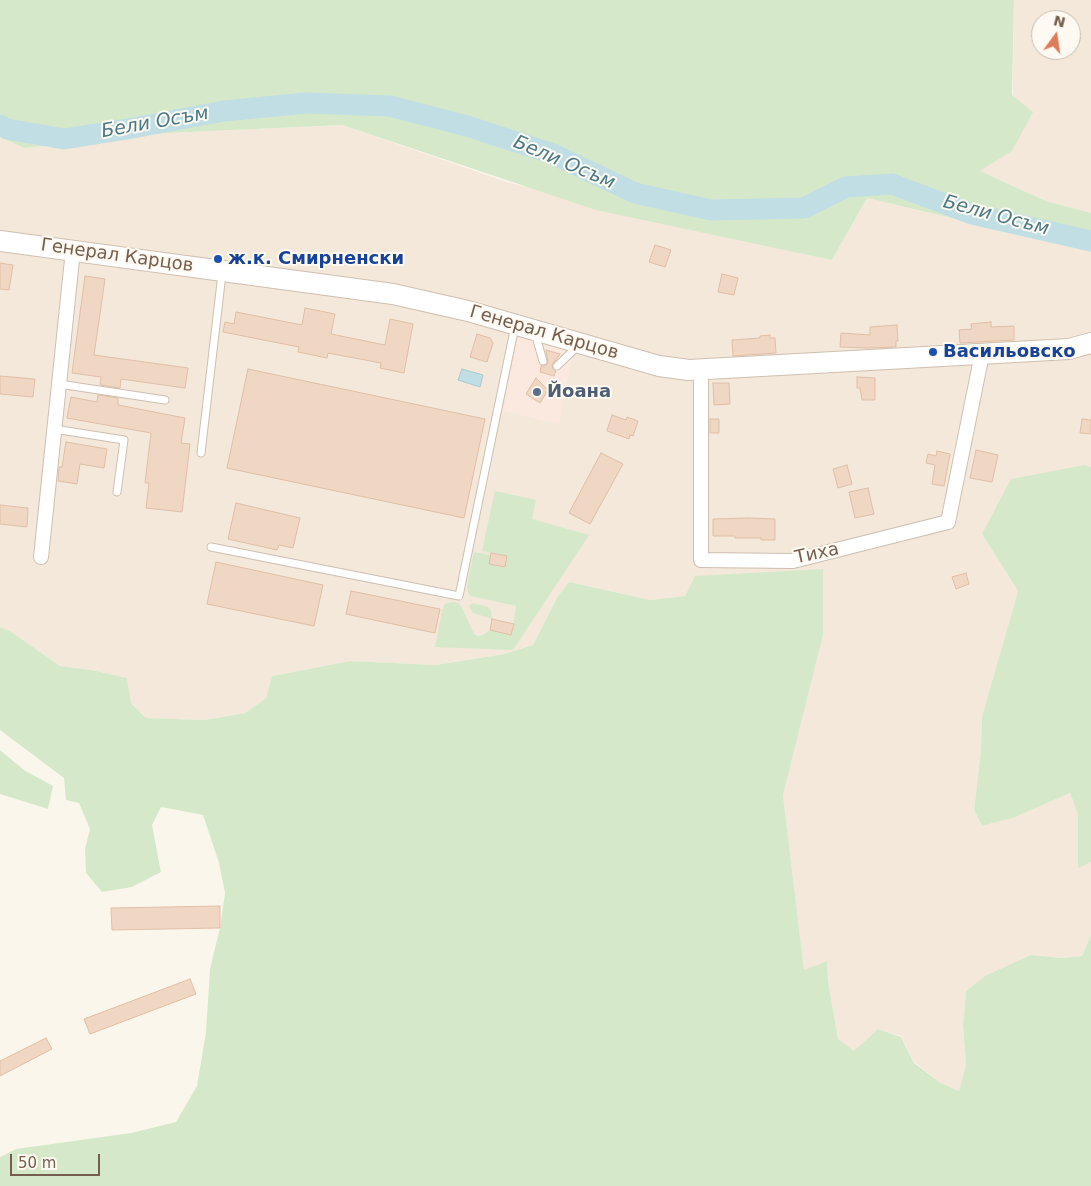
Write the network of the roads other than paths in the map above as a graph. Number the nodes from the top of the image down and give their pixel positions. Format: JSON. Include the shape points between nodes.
{"nodes":[{"id":1,"x":0,"y":241,"type":"edge"},
{"id":2,"x":73,"y":250,"type":"junction"},
{"id":3,"x":222,"y":271,"type":"junction"},
{"id":4,"x":525,"y":326,"type":"junction"},
{"id":5,"x":581,"y":343,"type":"junction"},
{"id":6,"x":1091,"y":343,"type":"edge"},
{"id":7,"x":982,"y":354,"type":"junction"},
{"id":8,"x":543,"y":361,"type":"dead end"},
{"id":9,"x":557,"y":366,"type":"dead end"},
{"id":10,"x":701,"y":371,"type":"junction"},
{"id":11,"x":59,"y":384,"type":"junction"},
{"id":12,"x":165,"y":400,"type":"dead end"},
{"id":13,"x":54,"y":429,"type":"junction"},
{"id":14,"x":202,"y":453,"type":"dead end"},
{"id":15,"x":117,"y":492,"type":"dead end"},
{"id":16,"x":211,"y":547,"type":"dead end"},
{"id":17,"x":41,"y":557,"type":"dead end"}],
"edges":[{"from":1,"to":2,"type":"main road","name":"Генерал Карцов"},
{"from":2,"to":3,"type":"main road","name":"Генерал Карцов"},
{"from":2,"to":11,"type":"street"},
{"from":3,"to":4,"type":"main road","name":"Генерал Карцов","via":[[393,294]]},
{"from":3,"to":14,"type":"lane"},
{"from":4,"to":5,"type":"main road","name":"Генерал Карцов"},
{"from":4,"to":8,"type":"lane"},
{"from":4,"to":16,"type":"lane","via":[[459,596]]},
{"from":5,"to":9,"type":"lane"},
{"from":5,"to":10,"type":"main road","name":"Генерал Карцов","via":[[659,366]]},
{"from":6,"to":7,"type":"main road","name":"Генерал Карцов","via":[[1069,349]]},
{"from":7,"to":10,"type":"main road","name":"Генерал Карцов"},
{"from":7,"to":10,"type":"street","name":"Тиха","via":[[948,522],[793,561],[701,560]]},
{"from":11,"to":12,"type":"lane"},
{"from":11,"to":13,"type":"street"},
{"from":13,"to":15,"type":"lane","via":[[124,440]]},
{"from":13,"to":17,"type":"street"}]}
